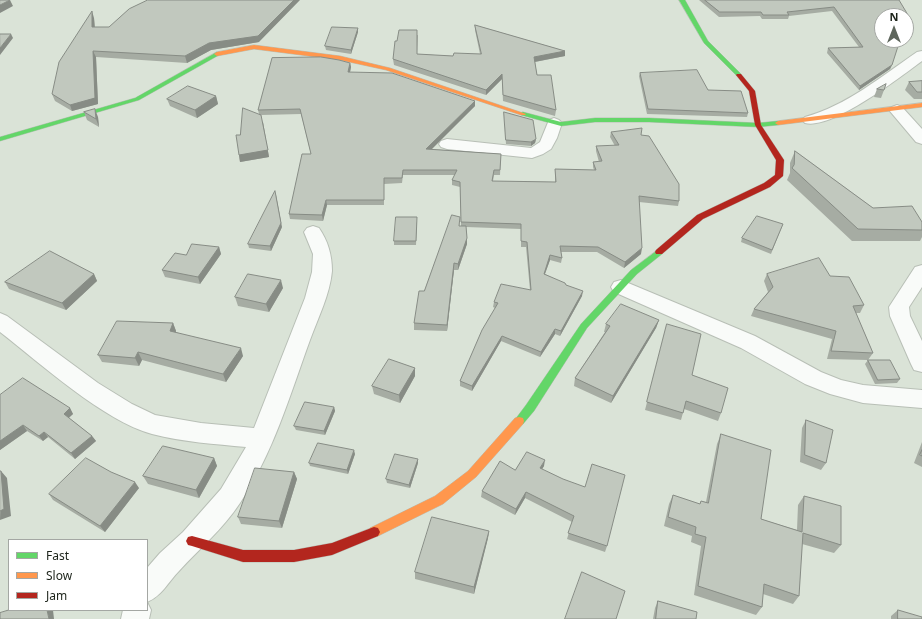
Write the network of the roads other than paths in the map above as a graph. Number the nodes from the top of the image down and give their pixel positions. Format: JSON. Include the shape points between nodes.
{"nodes":[{"id":1,"x":682,"y":0,"type":"edge"},
{"id":2,"x":922,"y":55,"type":"edge"},
{"id":3,"x":922,"y":105,"type":"edge"},
{"id":4,"x":896,"y":110,"type":"junction"},
{"id":5,"x":804,"y":121,"type":"junction"},
{"id":6,"x":554,"y":123,"type":"junction"},
{"id":7,"x":758,"y":125,"type":"junction"},
{"id":8,"x":0,"y":139,"type":"edge"},
{"id":9,"x":922,"y":140,"type":"edge"},
{"id":10,"x":447,"y":144,"type":"dead end"},
{"id":11,"x":313,"y":232,"type":"dead end"},
{"id":12,"x":922,"y":272,"type":"edge"},
{"id":13,"x":621,"y":287,"type":"junction"},
{"id":14,"x":0,"y":321,"type":"edge"},
{"id":15,"x":922,"y":364,"type":"edge"},
{"id":16,"x":922,"y":399,"type":"edge"},
{"id":17,"x":262,"y":439,"type":"junction"},
{"id":18,"x":192,"y":541,"type":"junction"},
{"id":19,"x":148,"y":588,"type":"edge"}],
"edges":[{"from":1,"to":7,"type":"street","via":[[706,42],[746,80],[752,91]]},
{"from":2,"to":5,"type":"street","via":[[865,95],[820,118]]},
{"from":3,"to":4,"type":"street"},
{"from":4,"to":5,"type":"street"},
{"from":4,"to":9,"type":"street"},
{"from":5,"to":7,"type":"street"},
{"from":6,"to":7,"type":"street","via":[[649,120]]},
{"from":6,"to":8,"type":"street","via":[[388,69],[334,56],[254,47],[216,54],[137,99]]},
{"from":6,"to":10,"type":"street","via":[[542,150],[532,153]]},
{"from":7,"to":13,"type":"street","via":[[780,160],[779,176],[767,185],[700,217],[640,267]]},
{"from":11,"to":17,"type":"street","via":[[322,254],[322,272],[315,298]]},
{"from":12,"to":15,"type":"street","via":[[898,307]]},
{"from":13,"to":16,"type":"street","via":[[748,342],[813,378],[838,388],[863,394]]},
{"from":13,"to":18,"type":"street","via":[[584,326],[530,408],[472,474],[439,500],[389,526],[332,549],[294,556],[243,556]]},
{"from":14,"to":17,"type":"street","via":[[90,389],[124,411],[152,424],[207,434]]},
{"from":17,"to":18,"type":"street","via":[[230,497]]},
{"from":18,"to":19,"type":"street","via":[[168,562]]}]}
